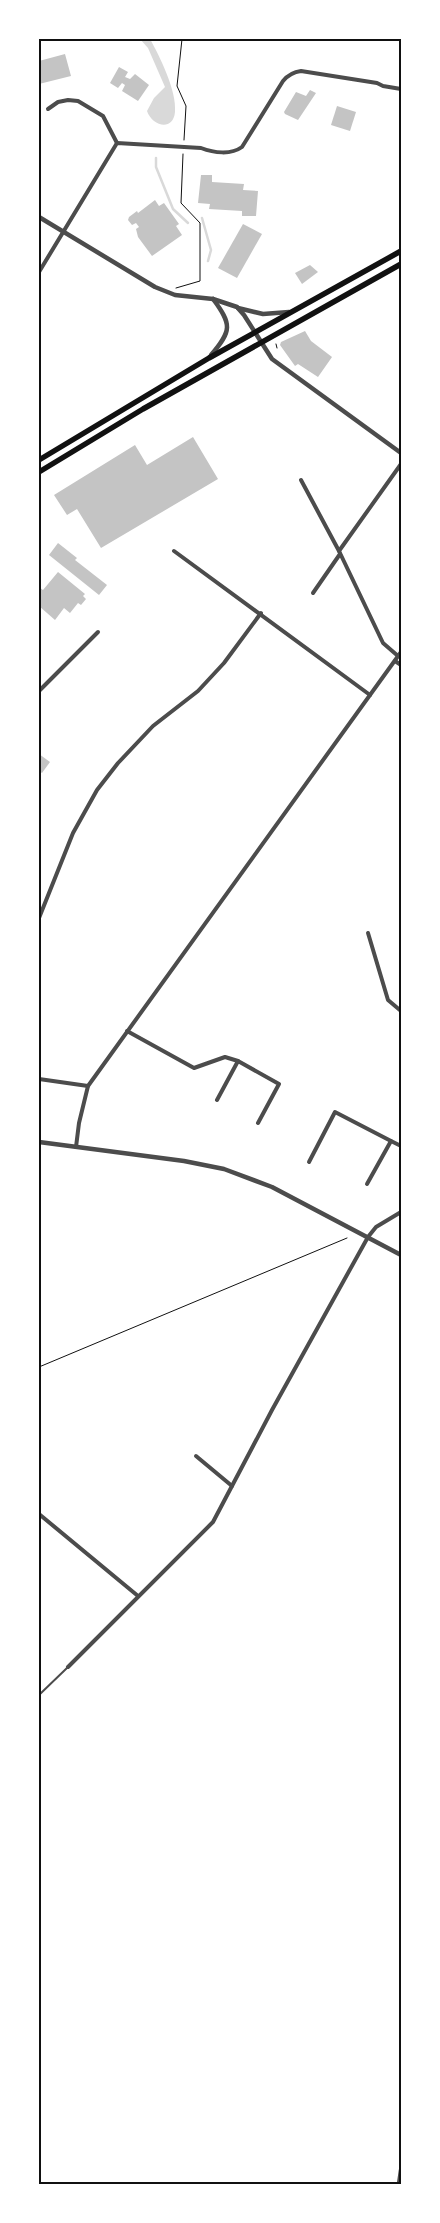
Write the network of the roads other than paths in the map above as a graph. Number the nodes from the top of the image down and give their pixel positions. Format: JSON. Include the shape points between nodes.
{"nodes":[{"id":1,"x":401,"y":89,"type":"edge"},
{"id":2,"x":48,"y":109,"type":"dead end"},
{"id":3,"x":117,"y":143,"type":"junction"},
{"id":4,"x":39,"y":217,"type":"edge"},
{"id":5,"x":63,"y":232,"type":"junction"},
{"id":6,"x":401,"y":251,"type":"edge"},
{"id":7,"x":401,"y":264,"type":"edge"},
{"id":8,"x":39,"y":272,"type":"edge"},
{"id":9,"x":213,"y":299,"type":"junction"},
{"id":10,"x":237,"y":307,"type":"junction"},
{"id":11,"x":291,"y":312,"type":"junction"},
{"id":12,"x":254,"y":332,"type":"junction"},
{"id":13,"x":262,"y":344,"type":"junction"},
{"id":14,"x":209,"y":358,"type":"junction"},
{"id":15,"x":401,"y":453,"type":"edge"},
{"id":16,"x":39,"y":460,"type":"edge"},
{"id":17,"x":401,"y":464,"type":"edge"},
{"id":18,"x":39,"y":472,"type":"edge"},
{"id":19,"x":301,"y":480,"type":"dead end"},
{"id":20,"x":174,"y":551,"type":"dead end"},
{"id":21,"x":340,"y":552,"type":"junction"},
{"id":22,"x":312,"y":593,"type":"dead end"},
{"id":23,"x":261,"y":614,"type":"junction"},
{"id":24,"x":98,"y":632,"type":"dead end"},
{"id":25,"x":400,"y":654,"type":"edge"},
{"id":26,"x":395,"y":661,"type":"junction"},
{"id":27,"x":401,"y":665,"type":"edge"},
{"id":28,"x":39,"y":692,"type":"edge"},
{"id":29,"x":370,"y":695,"type":"junction"},
{"id":30,"x":39,"y":918,"type":"edge"},
{"id":31,"x":368,"y":933,"type":"dead end"},
{"id":32,"x":401,"y":1011,"type":"edge"},
{"id":33,"x":127,"y":1031,"type":"junction"},
{"id":34,"x":238,"y":1061,"type":"junction"},
{"id":35,"x":39,"y":1079,"type":"edge"},
{"id":36,"x":88,"y":1086,"type":"junction"},
{"id":37,"x":217,"y":1100,"type":"dead end"},
{"id":38,"x":258,"y":1123,"type":"dead end"},
{"id":39,"x":391,"y":1141,"type":"junction"},
{"id":40,"x":39,"y":1142,"type":"edge"},
{"id":41,"x":76,"y":1146,"type":"junction"},
{"id":42,"x":401,"y":1146,"type":"edge"},
{"id":43,"x":309,"y":1162,"type":"dead end"},
{"id":44,"x":367,"y":1184,"type":"dead end"},
{"id":45,"x":401,"y":1212,"type":"edge"},
{"id":46,"x":368,"y":1237,"type":"junction"},
{"id":47,"x":401,"y":1255,"type":"edge"},
{"id":48,"x":196,"y":1456,"type":"dead end"},
{"id":49,"x":232,"y":1486,"type":"junction"},
{"id":50,"x":39,"y":1514,"type":"edge"},
{"id":51,"x":138,"y":1596,"type":"junction"},
{"id":52,"x":68,"y":1667,"type":"joint"},
{"id":53,"x":39,"y":1696,"type":"edge"},
{"id":54,"x":401,"y":2170,"type":"edge"},
{"id":55,"x":399,"y":2184,"type":"edge"}],
"edges":[{"from":1,"to":3,"type":"street","via":[[295,72],[282,81],[238,151]]},
{"from":2,"to":3,"type":"street","via":[[58,102],[78,101],[103,116]]},
{"from":3,"to":5,"type":"street"},
{"from":4,"to":5,"type":"street"},
{"from":5,"to":8,"type":"street"},
{"from":5,"to":9,"type":"street","via":[[155,288],[175,295]]},
{"from":6,"to":11,"type":"main road"},
{"from":7,"to":13,"type":"main road"},
{"from":9,"to":10,"type":"street"},
{"from":9,"to":14,"type":"street","via":[[225,315],[228,327],[220,345]]},
{"from":10,"to":11,"type":"street","via":[[263,314]]},
{"from":10,"to":12,"type":"street"},
{"from":11,"to":12,"type":"main road"},
{"from":12,"to":13,"type":"street"},
{"from":12,"to":14,"type":"main road"},
{"from":13,"to":15,"type":"street","via":[[284,369]]},
{"from":13,"to":18,"type":"main road","via":[[143,409]]},
{"from":14,"to":16,"type":"main road"},
{"from":17,"to":21,"type":"street"},
{"from":19,"to":21,"type":"street"},
{"from":20,"to":23,"type":"street"},
{"from":21,"to":22,"type":"street"},
{"from":21,"to":25,"type":"street","via":[[383,643]]},
{"from":23,"to":29,"type":"street"},
{"from":23,"to":30,"type":"street","via":[[198,691],[153,726],[102,784],[81,817]]},
{"from":24,"to":28,"type":"street"},
{"from":25,"to":26,"type":"street"},
{"from":26,"to":27,"type":"street"},
{"from":26,"to":29,"type":"street"},
{"from":29,"to":33,"type":"street"},
{"from":31,"to":32,"type":"street","via":[[388,1000]]},
{"from":33,"to":34,"type":"street","via":[[194,1068],[225,1057]]},
{"from":33,"to":36,"type":"street"},
{"from":34,"to":37,"type":"street"},
{"from":34,"to":38,"type":"street","via":[[279,1084]]},
{"from":35,"to":36,"type":"street"},
{"from":36,"to":41,"type":"street"},
{"from":39,"to":42,"type":"street"},
{"from":39,"to":43,"type":"street","via":[[335,1112]]},
{"from":39,"to":44,"type":"street"},
{"from":40,"to":41,"type":"street"},
{"from":41,"to":46,"type":"street","via":[[224,1169],[272,1187]]},
{"from":45,"to":46,"type":"street","via":[[376,1227]]},
{"from":46,"to":47,"type":"street"},
{"from":46,"to":49,"type":"street"},
{"from":48,"to":49,"type":"street"},
{"from":49,"to":51,"type":"street","via":[[207,1529]]},
{"from":50,"to":51,"type":"street"},
{"from":51,"to":52,"type":"street"},
{"from":52,"to":53,"type":"lane"},
{"from":54,"to":55,"type":"street"}]}
